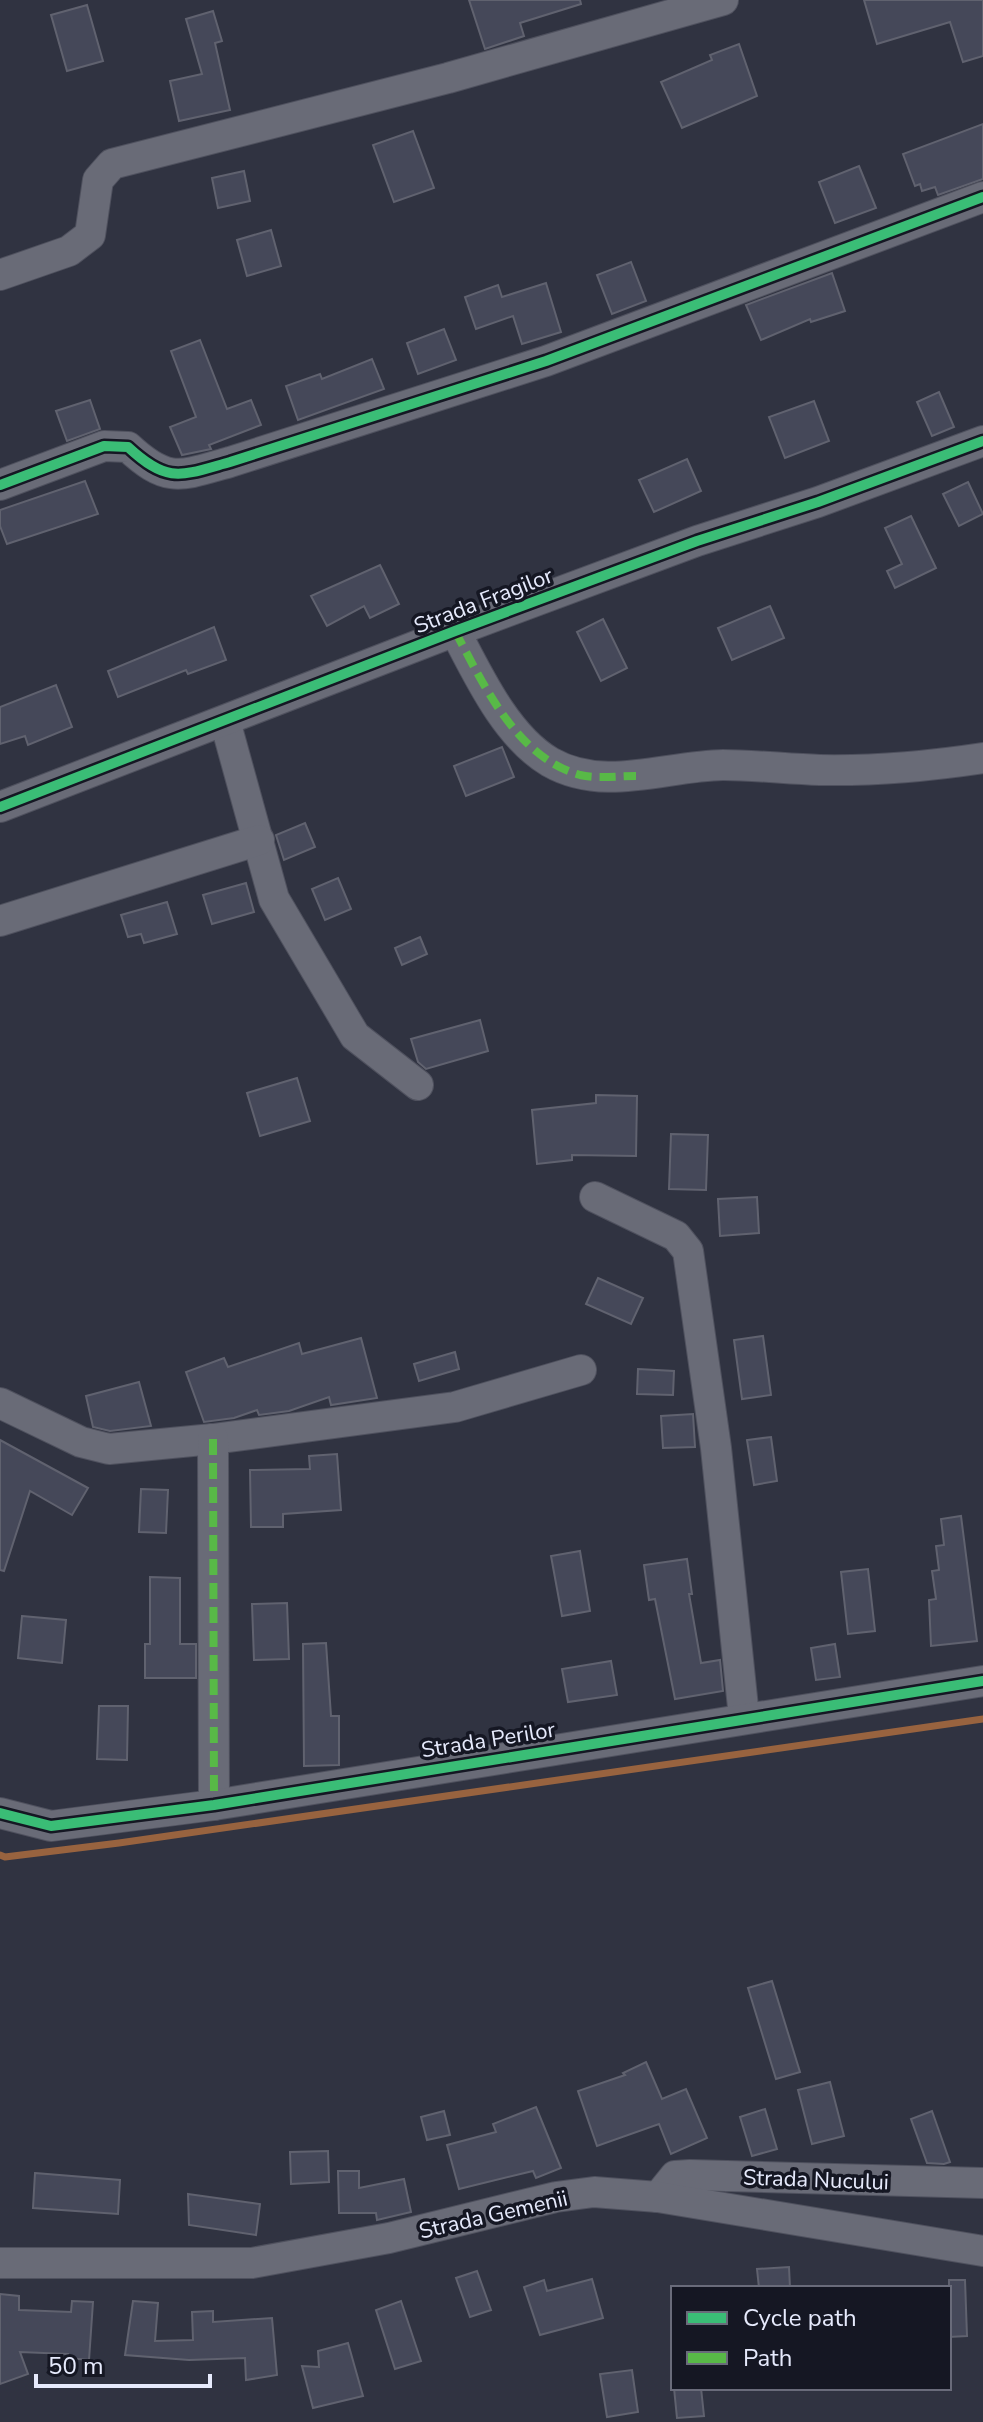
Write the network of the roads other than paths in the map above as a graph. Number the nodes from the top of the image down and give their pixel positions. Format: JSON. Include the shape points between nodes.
{"nodes":[{"id":1,"x":723,"y":0,"type":"edge"},
{"id":2,"x":983,"y":197,"type":"edge"},
{"id":3,"x":0,"y":275,"type":"edge"},
{"id":4,"x":983,"y":441,"type":"edge"},
{"id":5,"x":0,"y":485,"type":"edge"},
{"id":6,"x":455,"y":631,"type":"junction"},
{"id":7,"x":225,"y":721,"type":"junction"},
{"id":8,"x":983,"y":758,"type":"edge"},
{"id":9,"x":0,"y":807,"type":"edge"},
{"id":10,"x":259,"y":840,"type":"junction"},
{"id":11,"x":0,"y":921,"type":"edge"},
{"id":12,"x":418,"y":1085,"type":"dead end"},
{"id":13,"x":595,"y":1197,"type":"dead end"},
{"id":14,"x":581,"y":1370,"type":"dead end"},
{"id":15,"x":0,"y":1403,"type":"edge"},
{"id":16,"x":213,"y":1439,"type":"junction"},
{"id":17,"x":983,"y":1681,"type":"edge"},
{"id":18,"x":744,"y":1717,"type":"junction"},
{"id":19,"x":214,"y":1805,"type":"junction"},
{"id":20,"x":0,"y":1813,"type":"edge"},
{"id":21,"x":983,"y":2183,"type":"edge"},
{"id":22,"x":658,"y":2197,"type":"junction"},
{"id":23,"x":983,"y":2251,"type":"edge"},
{"id":24,"x":0,"y":2263,"type":"edge"}],
"edges":[{"from":1,"to":3,"type":"street","via":[[448,78],[112,164],[98,180],[90,235],[69,251]]},
{"from":2,"to":5,"type":"street","via":[[546,361],[230,462],[181,476],[151,469],[128,447],[104,446]]},
{"from":4,"to":6,"type":"street","name":"Strada Fragilor"},
{"from":6,"to":7,"type":"street","name":"Strada Fragilor"},
{"from":6,"to":8,"type":"street","via":[[524,742],[550,762],[582,776],[636,776],[721,765],[822,770]]},
{"from":7,"to":9,"type":"street","name":"Strada Fragilor"},
{"from":7,"to":10,"type":"street"},
{"from":10,"to":11,"type":"street"},
{"from":10,"to":12,"type":"street","via":[[274,899],[355,1036]]},
{"from":13,"to":18,"type":"street","via":[[676,1236],[688,1251],[716,1448]]},
{"from":14,"to":16,"type":"street","via":[[455,1407]]},
{"from":15,"to":16,"type":"street","via":[[109,1449]]},
{"from":16,"to":19,"type":"street"},
{"from":17,"to":18,"type":"street","name":"Strada Perilor"},
{"from":18,"to":19,"type":"street","name":"Strada Perilor"},
{"from":19,"to":20,"type":"street","name":"Strada Perilor","via":[[51,1826]]},
{"from":21,"to":22,"type":"street","name":"Strada Nucului","via":[[690,2175],[675,2176]]},
{"from":22,"to":23,"type":"street","name":"Strada Gemenii"},
{"from":22,"to":24,"type":"street","name":"Strada Gemenii","via":[[594,2192],[556,2197],[389,2238],[252,2263]]}]}
